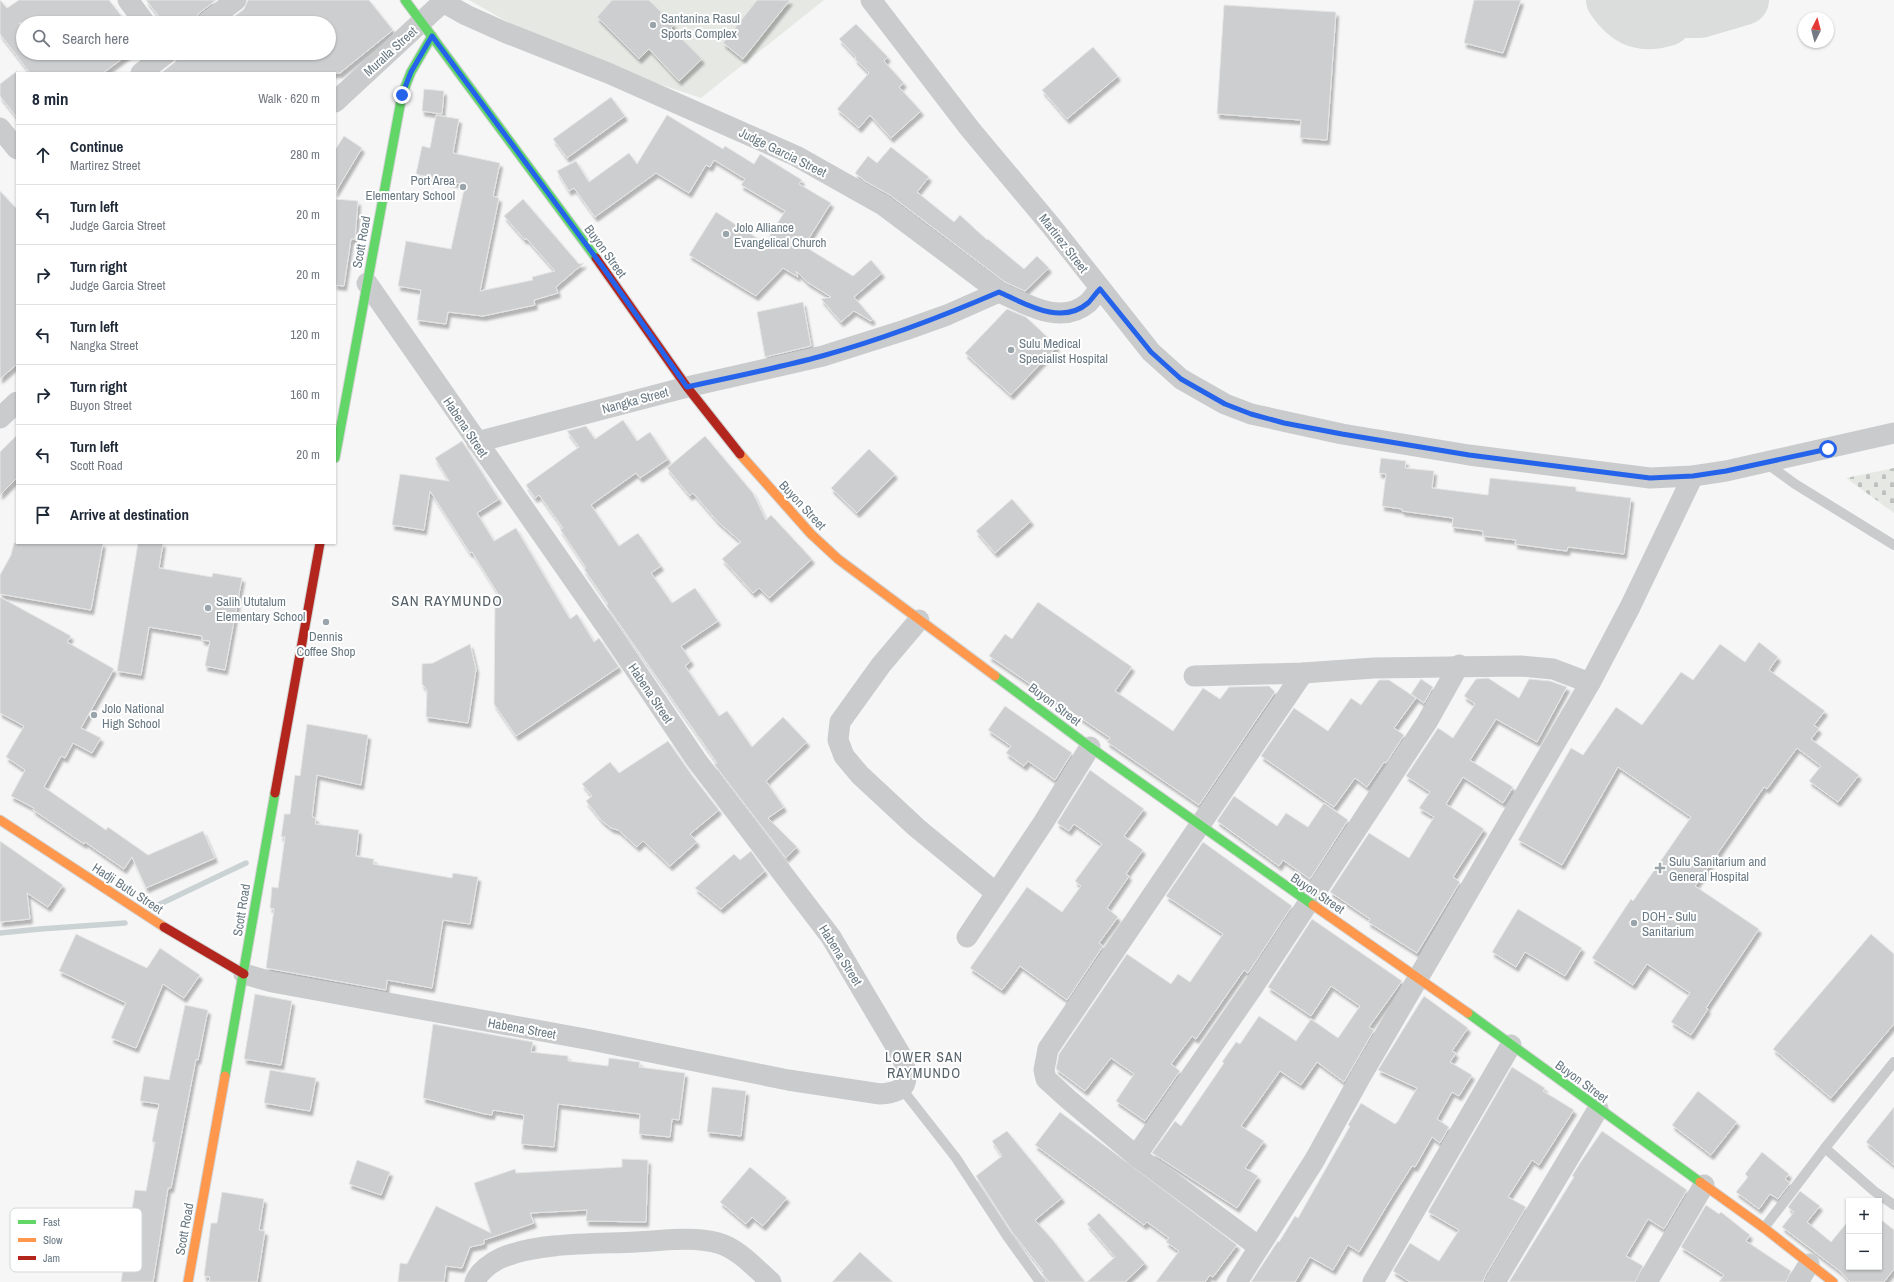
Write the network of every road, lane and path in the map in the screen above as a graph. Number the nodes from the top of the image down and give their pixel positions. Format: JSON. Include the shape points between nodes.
{"nodes":[{"id":1,"x":128,"y":0,"type":"edge"},
{"id":2,"x":236,"y":0,"type":"edge"},
{"id":3,"x":405,"y":0,"type":"edge"},
{"id":4,"x":871,"y":0,"type":"edge"},
{"id":5,"x":444,"y":1,"type":"edge"},
{"id":6,"x":140,"y":16,"type":"edge"},
{"id":7,"x":215,"y":16,"type":"edge"},
{"id":8,"x":427,"y":29,"type":"junction"},
{"id":9,"x":158,"y":60,"type":"edge"},
{"id":10,"x":142,"y":72,"type":"edge"},
{"id":11,"x":336,"y":101,"type":"edge"},
{"id":12,"x":0,"y":128,"type":"edge"},
{"id":13,"x":16,"y":147,"type":"edge"},
{"id":14,"x":366,"y":282,"type":"junction"},
{"id":15,"x":1100,"y":289,"type":"junction"},
{"id":16,"x":999,"y":292,"type":"junction"},
{"id":17,"x":687,"y":387,"type":"junction"},
{"id":18,"x":16,"y":403,"type":"edge"},
{"id":19,"x":0,"y":418,"type":"edge"},
{"id":20,"x":1894,"y":433,"type":"edge"},
{"id":21,"x":477,"y":442,"type":"junction"},
{"id":22,"x":336,"y":452,"type":"edge"},
{"id":23,"x":1766,"y":463,"type":"junction"},
{"id":24,"x":1693,"y":476,"type":"junction"},
{"id":25,"x":320,"y":544,"type":"edge"},
{"id":26,"x":1894,"y":545,"type":"edge"},
{"id":27,"x":919,"y":620,"type":"junction"},
{"id":28,"x":1459,"y":665,"type":"junction"},
{"id":29,"x":1303,"y":673,"type":"junction"},
{"id":30,"x":1194,"y":676,"type":"dead end"},
{"id":31,"x":1590,"y":684,"type":"junction"},
{"id":32,"x":1090,"y":747,"type":"junction"},
{"id":33,"x":0,"y":820,"type":"edge"},
{"id":34,"x":1201,"y":825,"type":"junction"},
{"id":35,"x":996,"y":893,"type":"junction"},
{"id":36,"x":1308,"y":901,"type":"junction"},
{"id":37,"x":967,"y":937,"type":"dead end"},
{"id":38,"x":244,"y":974,"type":"junction"},
{"id":39,"x":1419,"y":977,"type":"junction"},
{"id":40,"x":1512,"y":1045,"type":"junction"},
{"id":41,"x":1894,"y":1062,"type":"edge"},
{"id":42,"x":902,"y":1089,"type":"junction"},
{"id":43,"x":1598,"y":1109,"type":"junction"},
{"id":44,"x":1825,"y":1148,"type":"junction"},
{"id":45,"x":1136,"y":1156,"type":"junction"},
{"id":46,"x":1704,"y":1185,"type":"junction"},
{"id":47,"x":1894,"y":1206,"type":"edge"},
{"id":48,"x":1764,"y":1228,"type":"junction"},
{"id":49,"x":1259,"y":1248,"type":"junction"},
{"id":50,"x":1809,"y":1264,"type":"junction"},
{"id":51,"x":188,"y":1282,"type":"edge"},
{"id":52,"x":475,"y":1282,"type":"edge"},
{"id":53,"x":771,"y":1282,"type":"edge"},
{"id":54,"x":1040,"y":1282,"type":"edge"},
{"id":55,"x":1237,"y":1282,"type":"edge"},
{"id":56,"x":1373,"y":1282,"type":"edge"},
{"id":57,"x":1495,"y":1282,"type":"edge"},
{"id":58,"x":1647,"y":1282,"type":"edge"},
{"id":59,"x":1798,"y":1282,"type":"edge"},
{"id":60,"x":1833,"y":1282,"type":"edge"}],
"edges":[{"from":1,"to":6,"type":"street"},
{"from":2,"to":7,"type":"street"},
{"from":3,"to":8,"type":"main road","name":"Buyon Street"},
{"from":4,"to":15,"type":"street","name":"Martirez Street","via":[[970,129]]},
{"from":5,"to":8,"type":"street","name":"Muralla Street"},
{"from":5,"to":16,"type":"street","name":"Judge Garcia Street","via":[[466,15],[504,32],[608,73],[796,156],[883,205]]},
{"from":8,"to":11,"type":"street","name":"Muralla Street"},
{"from":8,"to":14,"type":"main road","name":"Scott Road","via":[[402,95]]},
{"from":8,"to":17,"type":"main road","name":"Buyon Street","via":[[602,266]]},
{"from":9,"to":10,"type":"street"},
{"from":12,"to":13,"type":"street"},
{"from":14,"to":21,"type":"street","name":"Habena Street"},
{"from":14,"to":22,"type":"main road","name":"Scott Road"},
{"from":15,"to":16,"type":"street","name":"Judge Garcia Street","via":[[1088,303],[1070,312],[1058,314],[1042,311]]},
{"from":15,"to":24,"type":"street","name":"Martirez Street","via":[[1168,369],[1206,394],[1251,414],[1342,434],[1469,455],[1650,478]]},
{"from":16,"to":17,"type":"street","name":"Nangka Street","via":[[947,315],[823,356]]},
{"from":17,"to":21,"type":"street","name":"Nangka Street"},
{"from":17,"to":27,"type":"main road","name":"Buyon Street","via":[[756,473],[811,534]]},
{"from":18,"to":19,"type":"street"},
{"from":20,"to":23,"type":"street","name":"Martirez Street"},
{"from":21,"to":42,"type":"street","name":"Habena Street","via":[[697,761],[831,937],[902,1057],[907,1074]]},
{"from":23,"to":24,"type":"street","name":"Martirez Street"},
{"from":23,"to":26,"type":"lane","via":[[1795,484]]},
{"from":24,"to":31,"type":"street"},
{"from":25,"to":38,"type":"main road","name":"Scott Road"},
{"from":27,"to":32,"type":"main road","name":"Buyon Street"},
{"from":27,"to":35,"type":"street","via":[[840,722],[838,740],[844,756],[860,775],[917,828]]},
{"from":28,"to":29,"type":"street"},
{"from":28,"to":31,"type":"street","via":[[1553,669]]},
{"from":28,"to":36,"type":"street","via":[[1427,722]]},
{"from":29,"to":30,"type":"street"},
{"from":29,"to":34,"type":"street"},
{"from":31,"to":39,"type":"street"},
{"from":32,"to":34,"type":"main road","name":"Buyon Street"},
{"from":32,"to":35,"type":"street","via":[[1044,823]]},
{"from":33,"to":38,"type":"main road","name":"Hadji Butu Street","via":[[155,922]]},
{"from":34,"to":36,"type":"main road","name":"Buyon Street"},
{"from":34,"to":45,"type":"street","via":[[1048,1049],[1045,1061],[1046,1079]]},
{"from":35,"to":37,"type":"street"},
{"from":36,"to":39,"type":"main road","name":"Buyon Street"},
{"from":36,"to":45,"type":"street","via":[[1253,987]]},
{"from":38,"to":42,"type":"street","name":"Habena Street","via":[[295,986],[591,1040],[788,1080],[880,1094]]},
{"from":38,"to":51,"type":"main road","name":"Scott Road"},
{"from":39,"to":40,"type":"main road","name":"Buyon Street"},
{"from":39,"to":49,"type":"street","via":[[1314,1161]]},
{"from":40,"to":43,"type":"main road","name":"Buyon Street"},
{"from":40,"to":56,"type":"street"},
{"from":41,"to":44,"type":"lane"},
{"from":42,"to":54,"type":"lane","via":[[956,1158]]},
{"from":43,"to":46,"type":"main road","name":"Buyon Street"},
{"from":43,"to":57,"type":"street"},
{"from":44,"to":47,"type":"lane"},
{"from":44,"to":48,"type":"lane"},
{"from":45,"to":49,"type":"street"},
{"from":46,"to":48,"type":"main road","name":"Buyon Street"},
{"from":46,"to":58,"type":"street"},
{"from":48,"to":50,"type":"main road","name":"Buyon Street"},
{"from":49,"to":55,"type":"street"},
{"from":50,"to":59,"type":"street"},
{"from":50,"to":60,"type":"main road","name":"Buyon Street"},
{"from":52,"to":53,"type":"street","via":[[481,1272],[495,1261],[527,1250],[666,1240],[706,1241],[724,1245]]}]}
